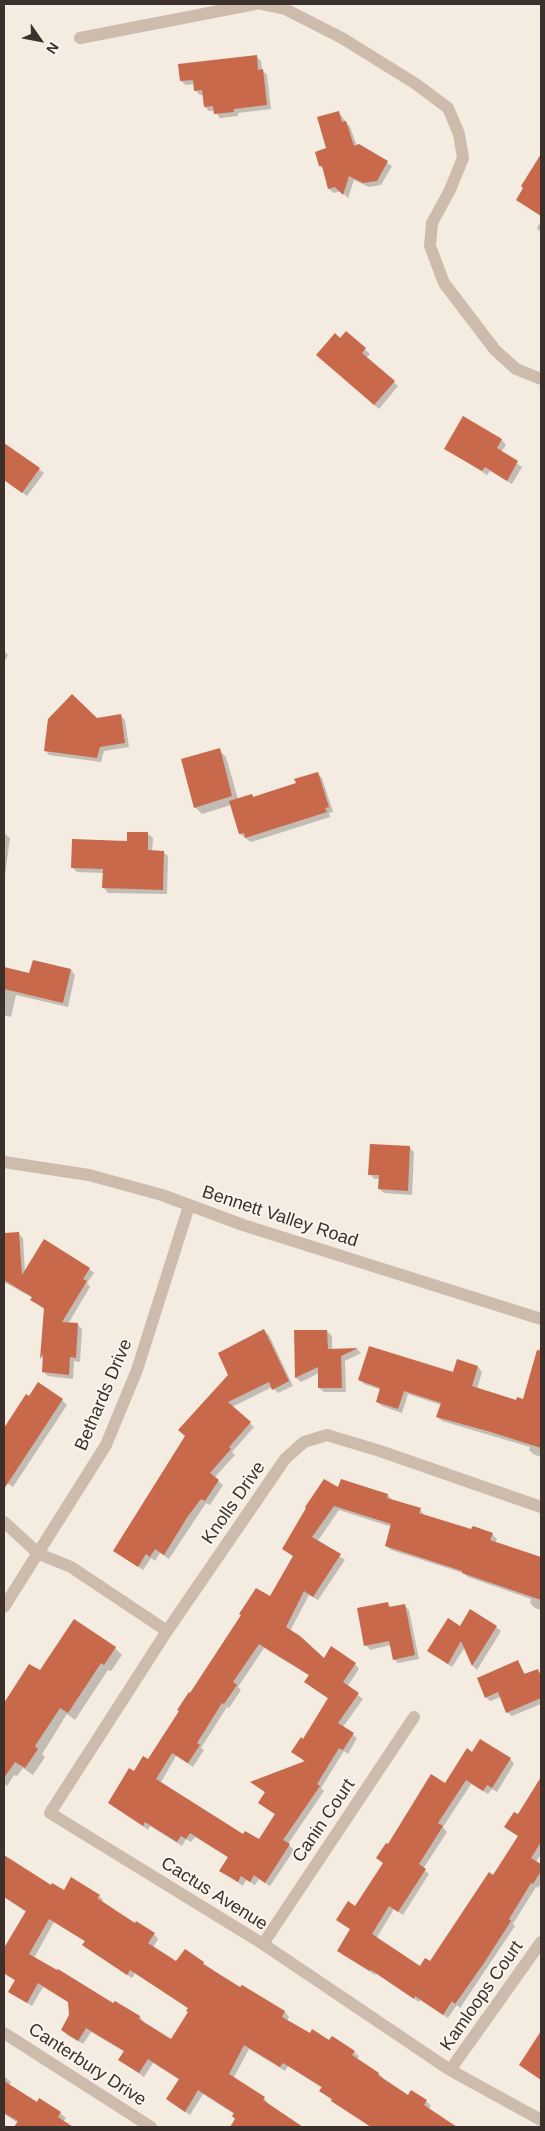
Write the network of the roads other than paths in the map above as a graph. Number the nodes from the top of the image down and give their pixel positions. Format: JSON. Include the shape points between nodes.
{"nodes":[{"id":1,"x":255,"y":4,"type":"edge"},
{"id":2,"x":261,"y":4,"type":"edge"},
{"id":3,"x":80,"y":38,"type":"dead end"},
{"id":4,"x":541,"y":379,"type":"edge"},
{"id":5,"x":4,"y":1162,"type":"edge"},
{"id":6,"x":189,"y":1206,"type":"junction"},
{"id":7,"x":541,"y":1319,"type":"edge"},
{"id":8,"x":541,"y":1506,"type":"edge"},
{"id":9,"x":4,"y":1522,"type":"edge"},
{"id":10,"x":39,"y":1554,"type":"junction"},
{"id":11,"x":4,"y":1608,"type":"edge"},
{"id":12,"x":167,"y":1632,"type":"junction"},
{"id":13,"x":414,"y":1716,"type":"dead end"},
{"id":14,"x":541,"y":1942,"type":"edge"},
{"id":15,"x":263,"y":1944,"type":"junction"},
{"id":16,"x":4,"y":2033,"type":"edge"},
{"id":17,"x":450,"y":2070,"type":"junction"},
{"id":18,"x":541,"y":2120,"type":"edge"},
{"id":19,"x":151,"y":2127,"type":"edge"}],
"edges":[{"from":1,"to":3,"type":"street"},
{"from":2,"to":4,"type":"street","via":[[285,9],[342,38],[448,108],[459,134],[463,158],[432,223],[430,246],[444,283],[495,350],[516,369]]},
{"from":5,"to":6,"type":"street","name":"Bennett Valley Road","via":[[88,1175],[162,1195]]},
{"from":6,"to":7,"type":"street","name":"Bennett Valley Road"},
{"from":6,"to":10,"type":"street","name":"Bethards Drive","via":[[136,1370],[106,1445]]},
{"from":8,"to":12,"type":"street","name":"Knolls Drive","via":[[327,1435],[304,1442],[285,1459]]},
{"from":9,"to":10,"type":"street"},
{"from":10,"to":11,"type":"street","name":"Bethards Drive"},
{"from":10,"to":12,"type":"street","via":[[71,1567]]},
{"from":12,"to":15,"type":"street","name":"Cactus Avenue","via":[[50,1813]]},
{"from":13,"to":15,"type":"street","name":"Canin Court"},
{"from":14,"to":17,"type":"street","name":"Kamloops Court"},
{"from":15,"to":17,"type":"street","name":"Cactus Avenue"},
{"from":16,"to":19,"type":"street","name":"Canterbury Drive"},
{"from":17,"to":18,"type":"street","name":"Cactus Avenue"}]}
